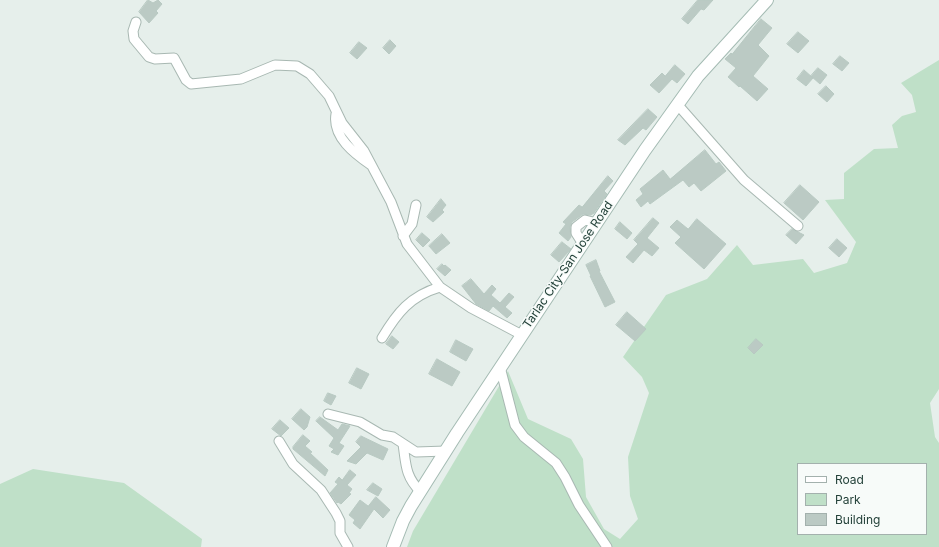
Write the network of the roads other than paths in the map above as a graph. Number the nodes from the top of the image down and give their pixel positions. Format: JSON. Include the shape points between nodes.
{"nodes":[{"id":1,"x":768,"y":0,"type":"edge"},
{"id":2,"x":136,"y":22,"type":"dead end"},
{"id":3,"x":677,"y":104,"type":"junction"},
{"id":4,"x":416,"y":205,"type":"dead end"},
{"id":5,"x":798,"y":226,"type":"dead end"},
{"id":6,"x":403,"y":236,"type":"junction"},
{"id":7,"x":440,"y":287,"type":"junction"},
{"id":8,"x":522,"y":335,"type":"junction"},
{"id":9,"x":382,"y":338,"type":"dead end"},
{"id":10,"x":500,"y":367,"type":"junction"},
{"id":11,"x":328,"y":414,"type":"dead end"},
{"id":12,"x":279,"y":441,"type":"dead end"},
{"id":13,"x":403,"y":444,"type":"junction"},
{"id":14,"x":446,"y":451,"type":"junction"},
{"id":15,"x":420,"y":491,"type":"junction"},
{"id":16,"x":348,"y":547,"type":"edge"},
{"id":17,"x":393,"y":547,"type":"edge"},
{"id":18,"x":607,"y":547,"type":"edge"}],
"edges":[{"from":1,"to":3,"type":"main road","name":"Tarlac City-San Jose Road","via":[[703,70]]},
{"from":2,"to":6,"type":"street","via":[[134,39],[147,55],[155,59],[174,58],[191,84],[241,79],[268,66],[290,65],[303,69],[317,80],[347,129],[360,143],[391,202]]},
{"from":3,"to":5,"type":"street","via":[[744,180]]},
{"from":3,"to":8,"type":"main road","name":"Tarlac City-San Jose Road"},
{"from":4,"to":6,"type":"street","via":[[412,224]]},
{"from":6,"to":7,"type":"street"},
{"from":7,"to":8,"type":"street","via":[[471,308]]},
{"from":7,"to":9,"type":"street","via":[[420,294],[403,308]]},
{"from":8,"to":10,"type":"main road","name":"Tarlac City-San Jose Road"},
{"from":10,"to":14,"type":"main road","name":"Tarlac City-San Jose Road"},
{"from":10,"to":18,"type":"street","via":[[515,425],[524,437],[559,467],[581,509]]},
{"from":11,"to":13,"type":"street","via":[[360,422],[377,434],[393,437]]},
{"from":12,"to":16,"type":"street","via":[[292,464],[321,490],[336,513],[340,521],[340,533]]},
{"from":13,"to":14,"type":"street","via":[[416,452]]},
{"from":13,"to":15,"type":"street","via":[[410,480]]},
{"from":14,"to":15,"type":"main road","name":"Tarlac City-San Jose Road"},
{"from":15,"to":17,"type":"main road","name":"Tarlac City-San Jose Road","via":[[402,521]]}]}
